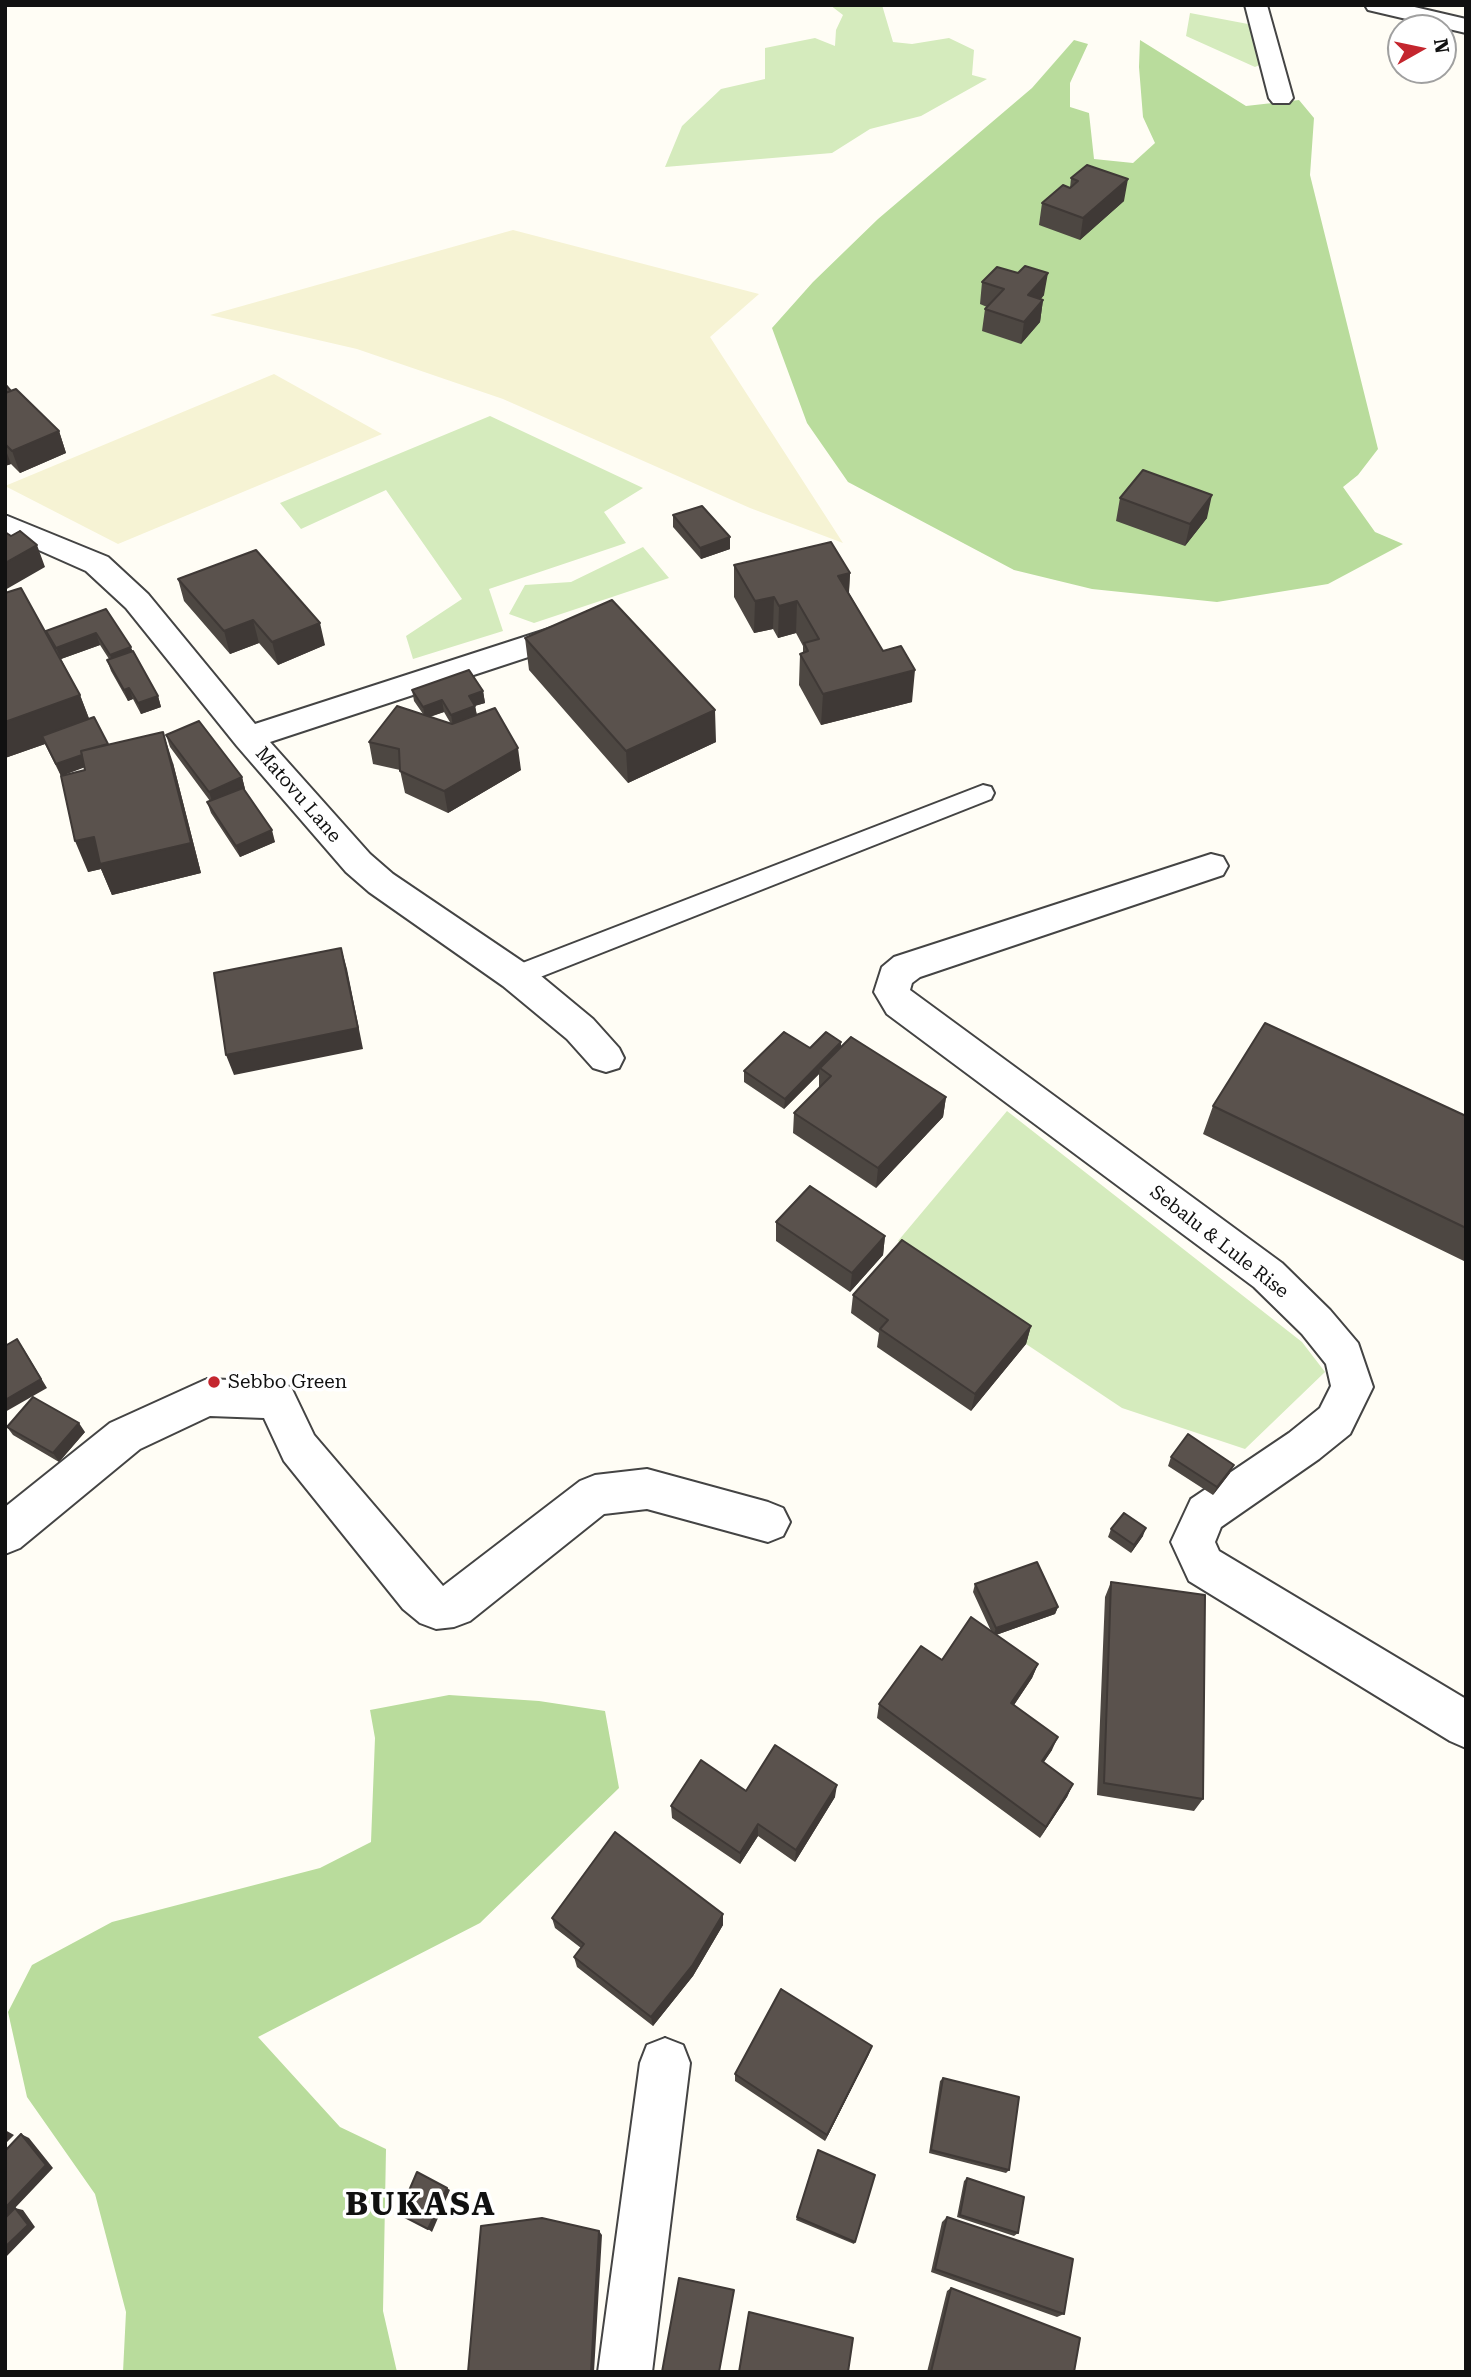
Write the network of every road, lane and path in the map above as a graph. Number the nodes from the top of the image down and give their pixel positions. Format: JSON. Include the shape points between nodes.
{"nodes":[{"id":1,"x":1256,"y":5,"type":"edge"},
{"id":2,"x":1376,"y":5,"type":"edge"},
{"id":3,"x":1466,"y":26,"type":"edge"},
{"id":4,"x":1281,"y":98,"type":"dead end"},
{"id":5,"x":5,"y":524,"type":"edge"},
{"id":6,"x":584,"y":629,"type":"edge"},
{"id":7,"x":248,"y":738,"type":"junction"},
{"id":8,"x":984,"y":793,"type":"dead end"},
{"id":9,"x":1211,"y":866,"type":"dead end"},
{"id":10,"x":516,"y":975,"type":"junction"},
{"id":11,"x":606,"y":1058,"type":"dead end"},
{"id":12,"x":768,"y":1522,"type":"dead end"},
{"id":13,"x":5,"y":1534,"type":"edge"},
{"id":14,"x":1466,"y":1725,"type":"edge"},
{"id":15,"x":665,"y":2063,"type":"dead end"},
{"id":16,"x":625,"y":2372,"type":"edge"}],
"edges":[{"from":1,"to":4,"type":"street"},
{"from":2,"to":3,"type":"street"},
{"from":5,"to":7,"type":"street","name":"Matovu Lane","via":[[97,564],[137,601]]},
{"from":6,"to":7,"type":"street"},
{"from":7,"to":10,"type":"street","name":"Matovu Lane","via":[[358,863]]},
{"from":8,"to":10,"type":"lane"},
{"from":9,"to":14,"type":"street","name":"Sebalu & Lule Rise","via":[[907,967],[895,977],[892,992],[900,1004],[1268,1275],[1344,1356],[1352,1387],[1335,1420],[1206,1513],[1193,1542],[1204,1566]]},
{"from":10,"to":11,"type":"street","name":"Matovu Lane","via":[[580,1029]]},
{"from":12,"to":13,"type":"street","via":[[647,1489],[595,1495],[454,1606],[436,1608],[419,1594],[299,1448],[276,1400],[206,1397],[125,1436]]},
{"from":15,"to":16,"type":"street"}]}
